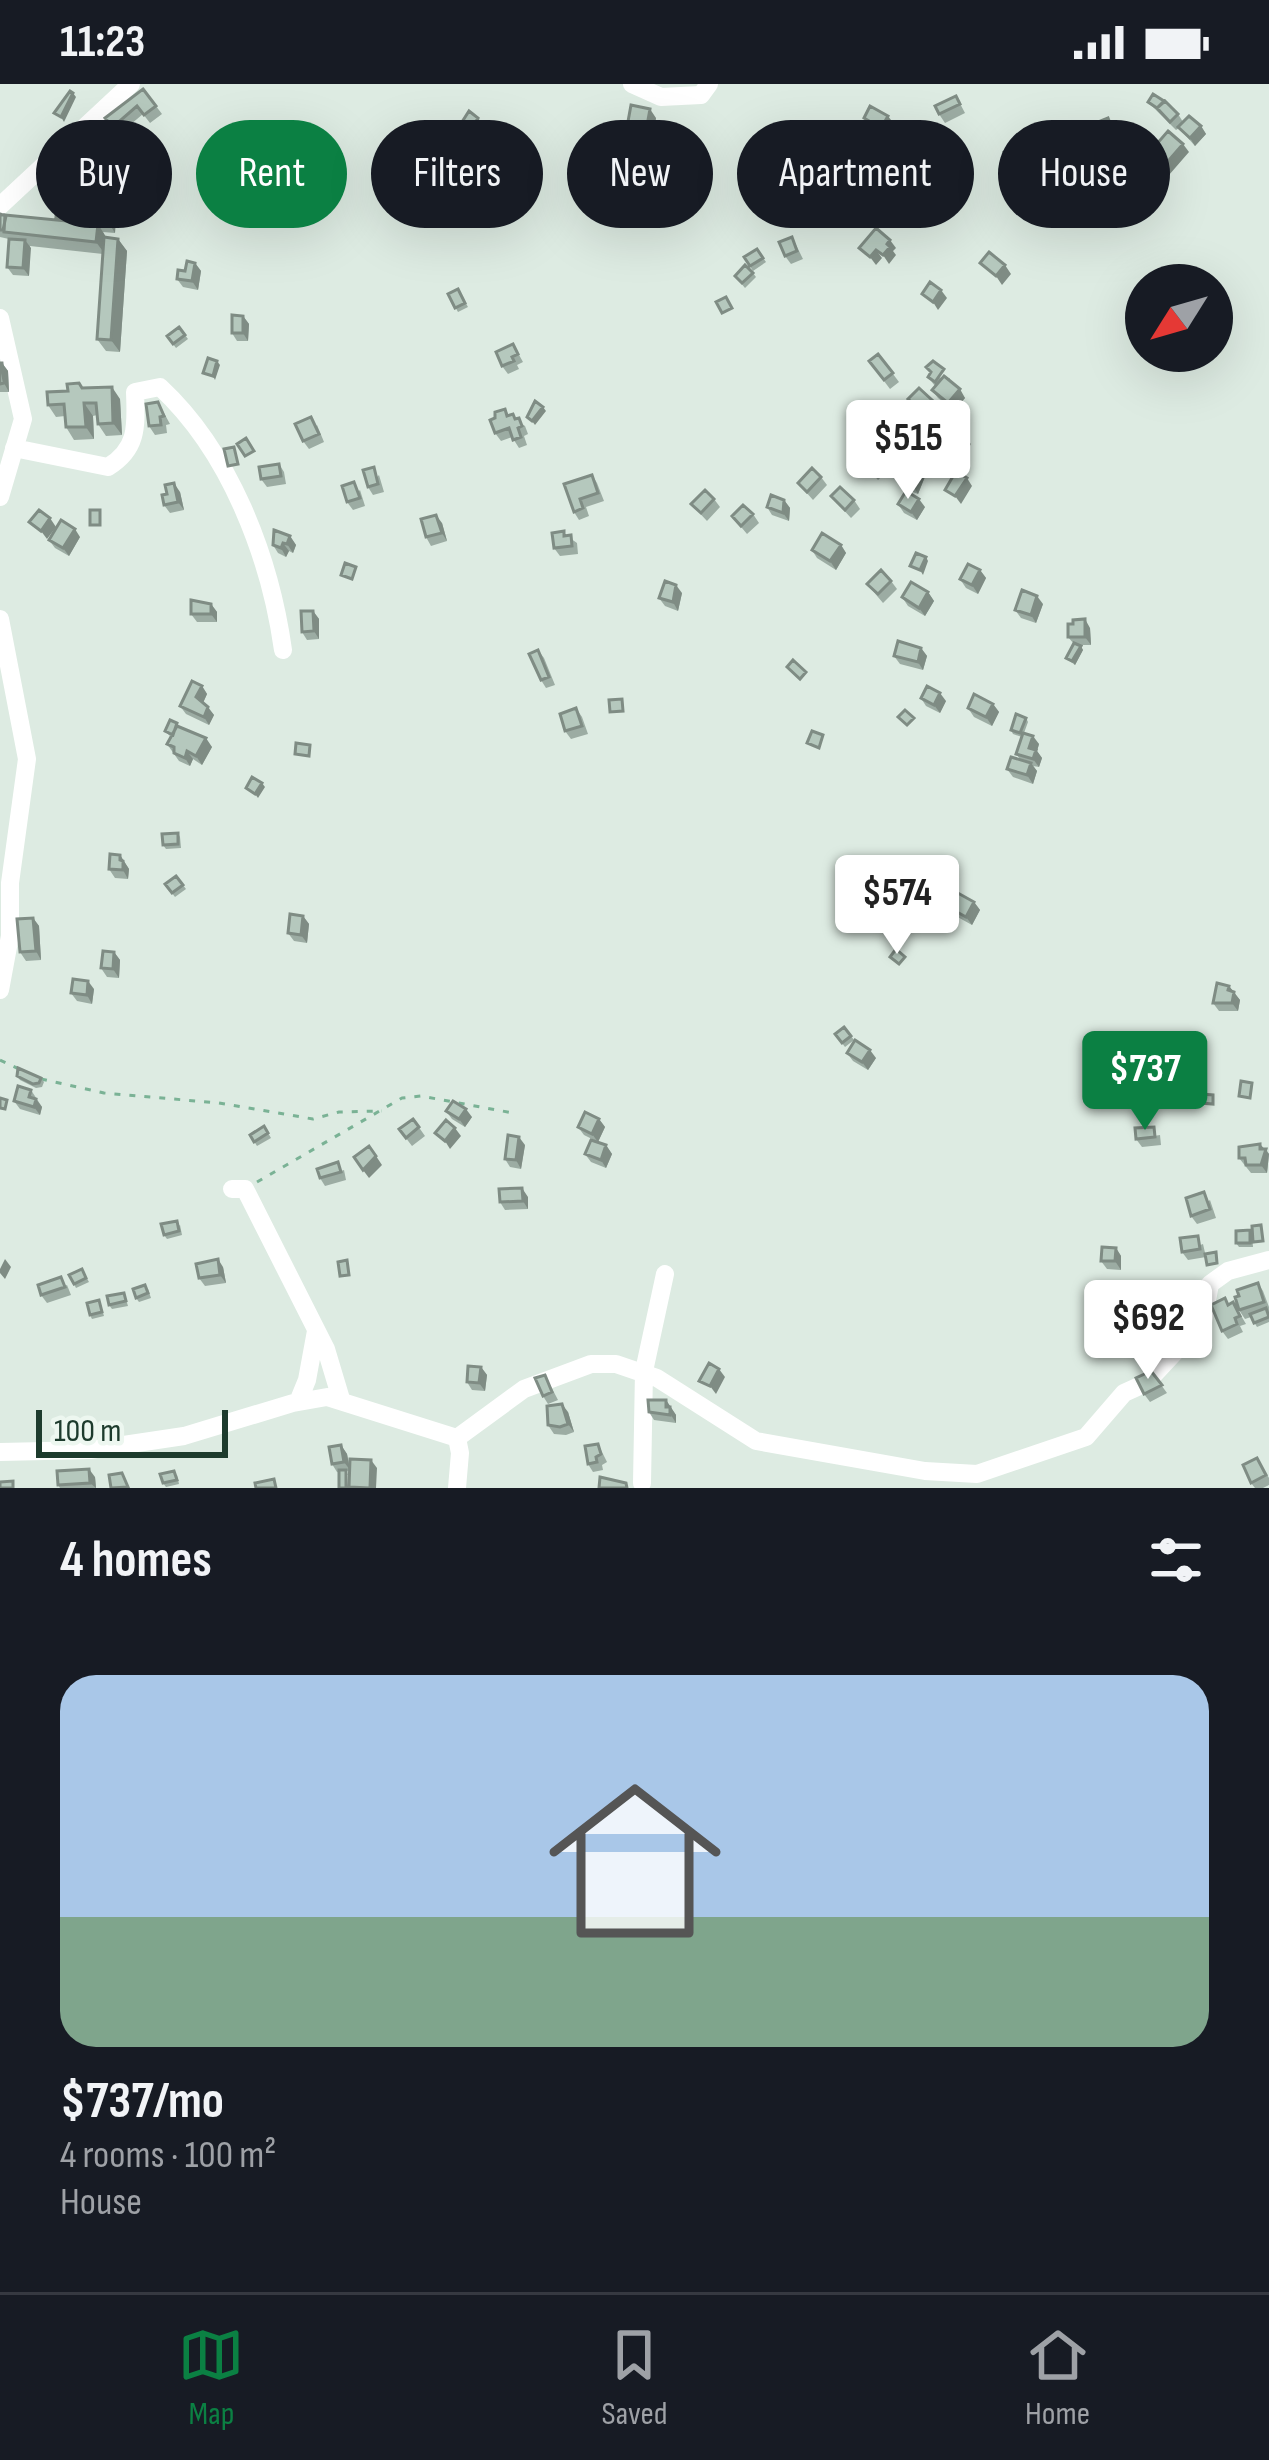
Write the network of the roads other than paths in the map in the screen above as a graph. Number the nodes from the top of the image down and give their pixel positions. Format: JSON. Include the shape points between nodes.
{"nodes":[{"id":1,"x":130,"y":84,"type":"edge"},
{"id":2,"x":632,"y":84,"type":"edge"},
{"id":3,"x":709,"y":84,"type":"edge"},
{"id":4,"x":0,"y":206,"type":"edge"},
{"id":5,"x":0,"y":318,"type":"edge"},
{"id":6,"x":14,"y":448,"type":"junction"},
{"id":7,"x":0,"y":497,"type":"edge"},
{"id":8,"x":0,"y":619,"type":"edge"},
{"id":9,"x":283,"y":650,"type":"dead end"},
{"id":10,"x":0,"y":990,"type":"edge"},
{"id":11,"x":239,"y":1189,"type":"road end"},
{"id":12,"x":1269,"y":1260,"type":"edge"},
{"id":13,"x":665,"y":1274,"type":"dead end"},
{"id":14,"x":316,"y":1331,"type":"junction"},
{"id":15,"x":644,"y":1371,"type":"junction"},
{"id":16,"x":341,"y":1399,"type":"junction"},
{"id":17,"x":298,"y":1402,"type":"junction"},
{"id":18,"x":457,"y":1438,"type":"junction"},
{"id":19,"x":0,"y":1452,"type":"edge"},
{"id":20,"x":642,"y":1483,"type":"dead end"},
{"id":21,"x":457,"y":1488,"type":"edge"}],
"edges":[{"from":1,"to":4,"type":"street"},
{"from":2,"to":3,"type":"street","via":[[661,97],[701,95]]},
{"from":5,"to":6,"type":"street","via":[[23,419]]},
{"from":6,"to":7,"type":"street"},
{"from":6,"to":9,"type":"street","via":[[108,467],[136,434],[135,392],[160,387],[192,417],[250,526],[276,598]]},
{"from":8,"to":10,"type":"street","via":[[27,759]]},
{"from":11,"to":14,"type":"street"},
{"from":12,"to":15,"type":"street","via":[[1210,1284],[1203,1322],[1086,1437],[977,1474],[756,1441]]},
{"from":13,"to":15,"type":"street"},
{"from":14,"to":16,"type":"street"},
{"from":14,"to":17,"type":"street"},
{"from":15,"to":18,"type":"street","via":[[591,1364],[560,1373]]},
{"from":15,"to":20,"type":"street"},
{"from":16,"to":17,"type":"street"},
{"from":16,"to":18,"type":"street"},
{"from":17,"to":19,"type":"street","via":[[184,1436]]},
{"from":18,"to":21,"type":"street"}]}
